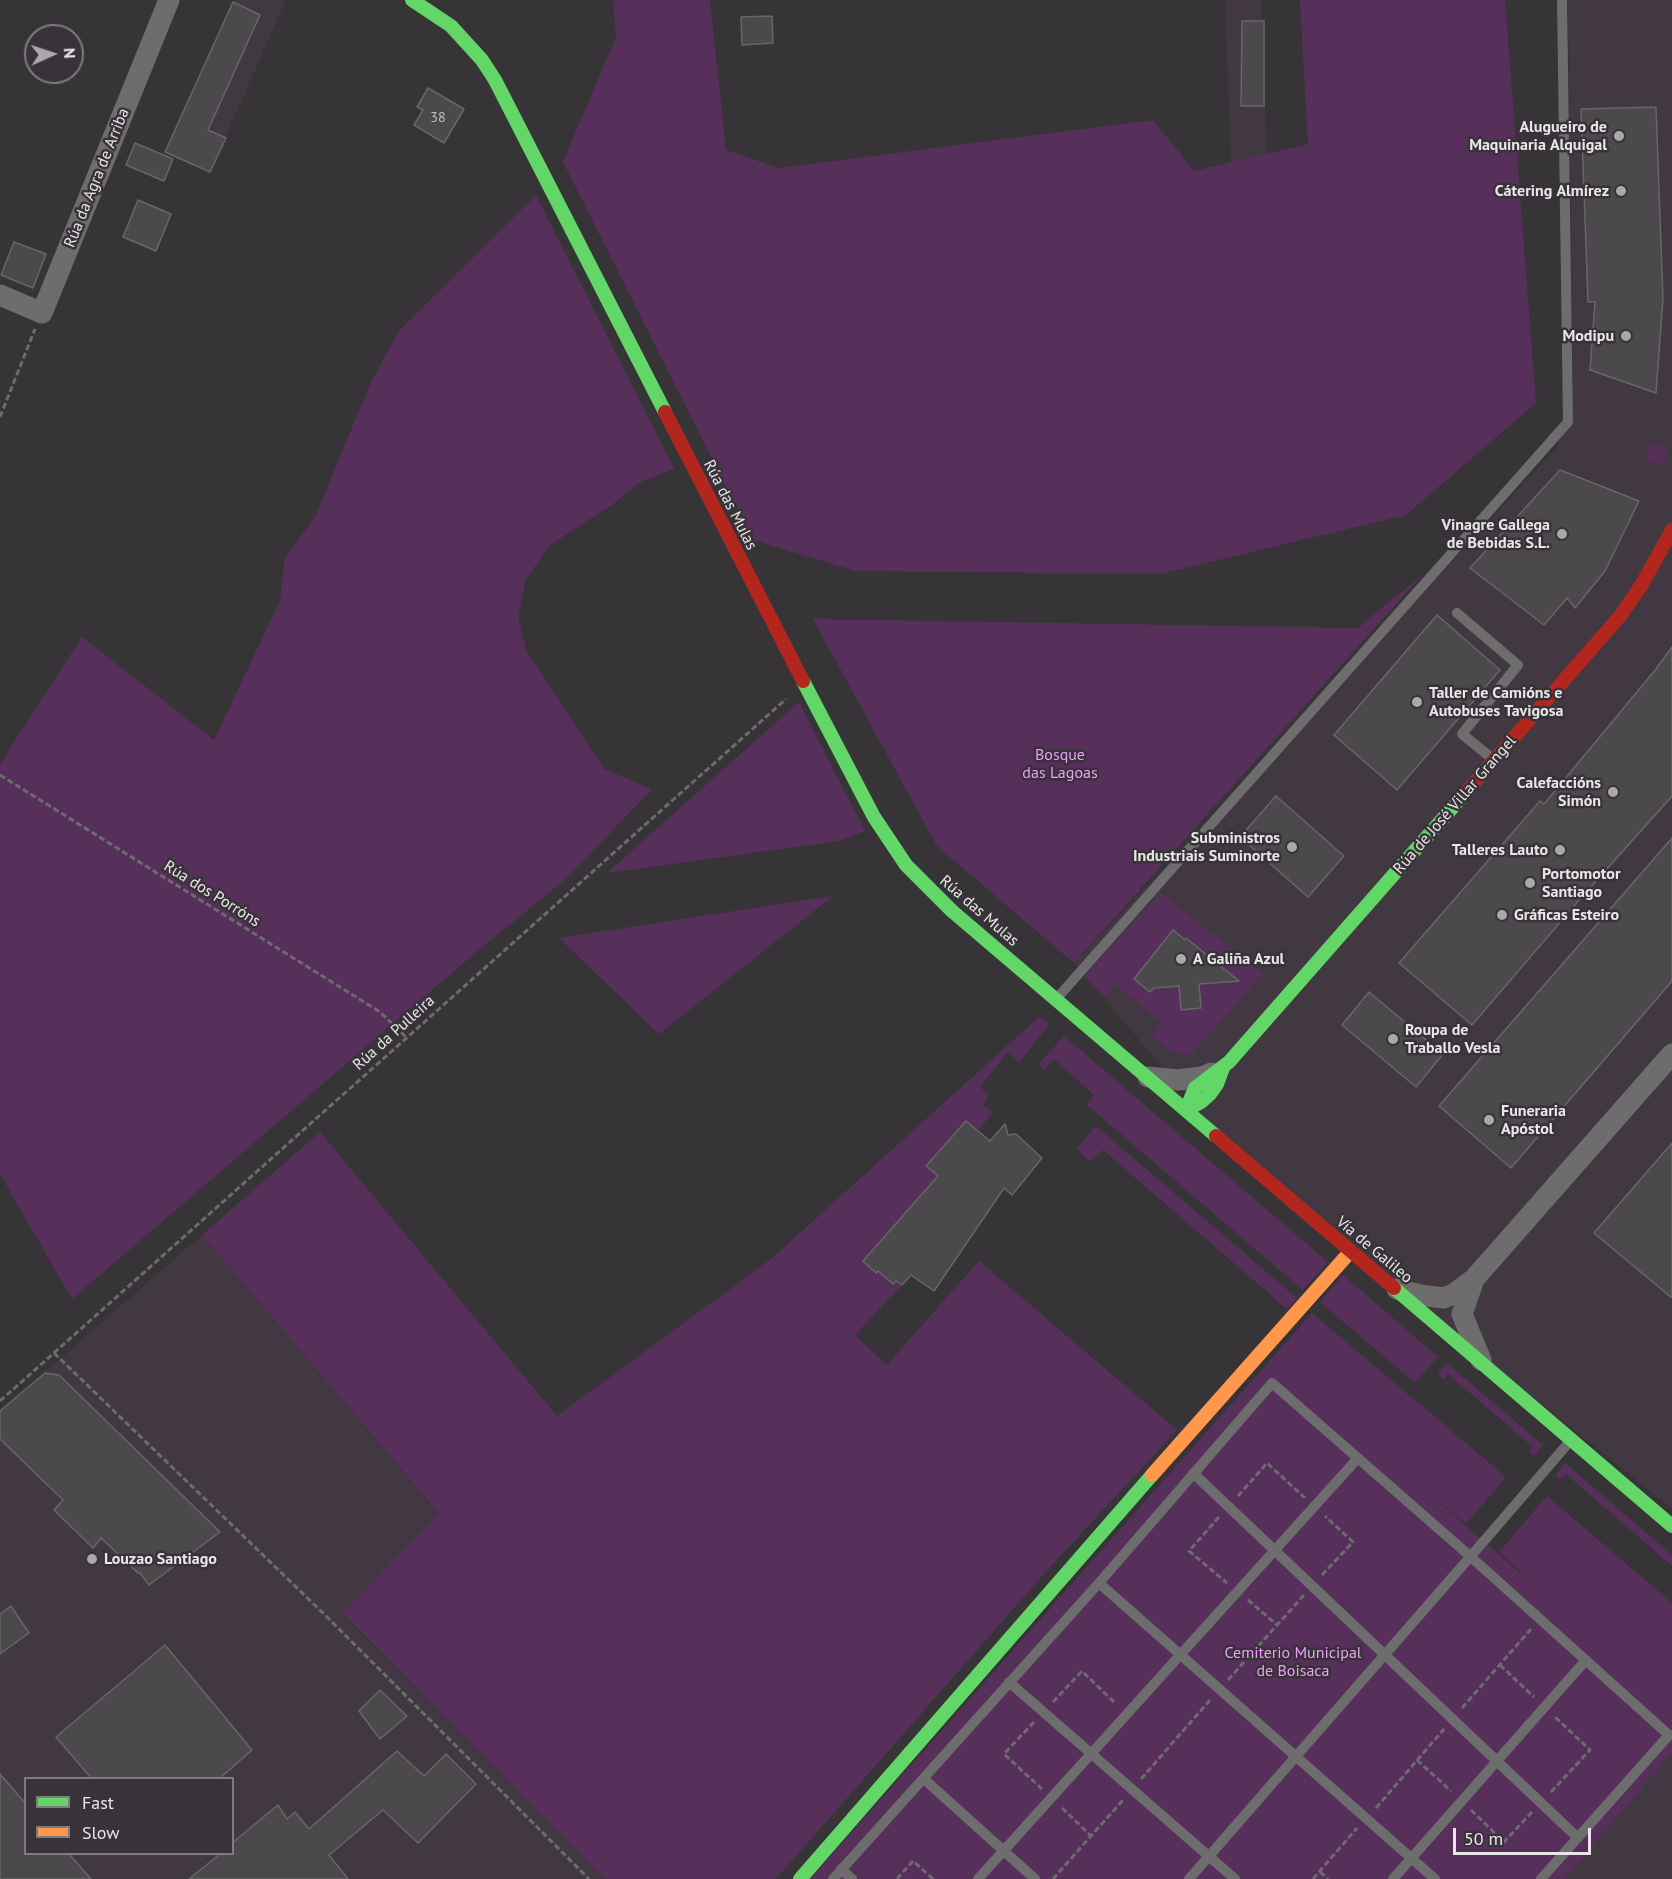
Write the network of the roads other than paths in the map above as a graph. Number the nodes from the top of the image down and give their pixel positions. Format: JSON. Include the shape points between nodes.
{"nodes":[{"id":1,"x":169,"y":0,"type":"edge"},
{"id":2,"x":412,"y":0,"type":"edge"},
{"id":3,"x":1562,"y":0,"type":"edge"},
{"id":4,"x":0,"y":295,"type":"edge"},
{"id":5,"x":1672,"y":530,"type":"edge"},
{"id":6,"x":1457,"y":614,"type":"dead end"},
{"id":7,"x":1494,"y":761,"type":"junction"},
{"id":8,"x":1056,"y":999,"type":"junction"},
{"id":9,"x":1672,"y":1054,"type":"edge"},
{"id":10,"x":1223,"y":1068,"type":"junction"},
{"id":11,"x":1148,"y":1077,"type":"junction"},
{"id":12,"x":1186,"y":1110,"type":"junction"},
{"id":13,"x":1220,"y":1140,"type":"junction"},
{"id":14,"x":1350,"y":1252,"type":"junction"},
{"id":15,"x":1474,"y":1279,"type":"junction"},
{"id":16,"x":1395,"y":1289,"type":"junction"},
{"id":17,"x":1444,"y":1298,"type":"junction"},
{"id":18,"x":1424,"y":1313,"type":"junction"},
{"id":19,"x":1462,"y":1314,"type":"junction"},
{"id":20,"x":1451,"y":1336,"type":"junction"},
{"id":21,"x":1482,"y":1362,"type":"junction"},
{"id":22,"x":1571,"y":1439,"type":"junction"},
{"id":23,"x":1358,"y":1458,"type":"junction"},
{"id":24,"x":1193,"y":1473,"type":"junction"},
{"id":25,"x":1672,"y":1526,"type":"edge"},
{"id":26,"x":1274,"y":1551,"type":"junction"},
{"id":27,"x":1471,"y":1557,"type":"junction"},
{"id":28,"x":1099,"y":1583,"type":"junction"},
{"id":29,"x":1180,"y":1655,"type":"junction"},
{"id":30,"x":1385,"y":1655,"type":"junction"},
{"id":31,"x":1586,"y":1660,"type":"junction"},
{"id":32,"x":1009,"y":1682,"type":"junction"},
{"id":33,"x":1091,"y":1754,"type":"junction"},
{"id":34,"x":1296,"y":1757,"type":"junction"},
{"id":35,"x":1497,"y":1761,"type":"junction"},
{"id":36,"x":924,"y":1779,"type":"junction"},
{"id":37,"x":1578,"y":1838,"type":"junction"},
{"id":38,"x":1004,"y":1851,"type":"junction"},
{"id":39,"x":1209,"y":1856,"type":"junction"},
{"id":40,"x":1411,"y":1858,"type":"junction"},
{"id":41,"x":841,"y":1869,"type":"junction"},
{"id":42,"x":801,"y":1879,"type":"edge"},
{"id":43,"x":833,"y":1879,"type":"edge"},
{"id":44,"x":852,"y":1879,"type":"edge"},
{"id":45,"x":978,"y":1879,"type":"edge"},
{"id":46,"x":1035,"y":1879,"type":"edge"},
{"id":47,"x":1189,"y":1879,"type":"edge"},
{"id":48,"x":1235,"y":1879,"type":"edge"},
{"id":49,"x":1393,"y":1879,"type":"edge"},
{"id":50,"x":1435,"y":1879,"type":"edge"},
{"id":51,"x":1541,"y":1879,"type":"edge"}],
"edges":[{"from":1,"to":4,"type":"street","name":"Rúa da Agra de Arriba","via":[[42,313]]},
{"from":2,"to":8,"type":"street","name":"Rúa das Mulas","via":[[451,26],[495,80],[874,817],[906,865],[928,888]]},
{"from":3,"to":8,"type":"lane","via":[[1568,422]]},
{"from":5,"to":7,"type":"street","name":"Rúa de José Villar Grangel","via":[[1621,615]]},
{"from":6,"to":7,"type":"lane","via":[[1518,665],[1462,734]]},
{"from":7,"to":10,"type":"street","name":"Rúa de José Villar Grangel"},
{"from":8,"to":11,"type":"street","name":"Vía de Galileo"},
{"from":9,"to":15,"type":"street"},
{"from":10,"to":11,"type":"street","name":"Rúa de José Villar Grangel","via":[[1202,1077],[1178,1080]]},
{"from":10,"to":12,"type":"street","name":"Rúa de José Villar Grangel","via":[[1195,1088]]},
{"from":10,"to":13,"type":"street","name":"Rúa de José Villar Grangel","via":[[1214,1105]]},
{"from":11,"to":12,"type":"street","name":"Vía de Galileo"},
{"from":12,"to":13,"type":"street","name":"Vía de Galileo"},
{"from":13,"to":14,"type":"street","name":"Vía de Galileo"},
{"from":14,"to":16,"type":"street","name":"Vía de Galileo"},
{"from":14,"to":42,"type":"street"},
{"from":15,"to":17,"type":"street"},
{"from":15,"to":19,"type":"street"},
{"from":16,"to":17,"type":"street"},
{"from":16,"to":18,"type":"street","name":"Vía de Galileo"},
{"from":17,"to":18,"type":"street"},
{"from":17,"to":19,"type":"street","via":[[1458,1306]]},
{"from":18,"to":20,"type":"street","name":"Vía de Galileo"},
{"from":19,"to":20,"type":"street"},
{"from":19,"to":21,"type":"street"},
{"from":20,"to":21,"type":"street","name":"Vía de Galileo"},
{"from":21,"to":22,"type":"street","name":"Vía de Galileo"},
{"from":22,"to":25,"type":"street","name":"Vía de Galileo"},
{"from":22,"to":27,"type":"lane"},
{"from":23,"to":24,"type":"lane","via":[[1272,1383]]},
{"from":23,"to":26,"type":"lane"},
{"from":23,"to":27,"type":"lane"},
{"from":24,"to":26,"type":"lane"},
{"from":24,"to":28,"type":"lane"},
{"from":26,"to":29,"type":"lane"},
{"from":26,"to":30,"type":"lane"},
{"from":27,"to":30,"type":"lane"},
{"from":27,"to":31,"type":"lane"},
{"from":28,"to":29,"type":"lane"},
{"from":28,"to":32,"type":"lane"},
{"from":29,"to":33,"type":"lane"},
{"from":29,"to":34,"type":"lane"},
{"from":30,"to":34,"type":"lane"},
{"from":30,"to":35,"type":"lane"},
{"from":31,"to":35,"type":"lane"},
{"from":31,"to":37,"type":"lane","via":[[1669,1735]]},
{"from":32,"to":33,"type":"lane"},
{"from":32,"to":36,"type":"lane"},
{"from":33,"to":38,"type":"lane"},
{"from":33,"to":39,"type":"lane"},
{"from":34,"to":39,"type":"lane"},
{"from":34,"to":40,"type":"lane"},
{"from":35,"to":37,"type":"lane"},
{"from":35,"to":40,"type":"lane"},
{"from":36,"to":38,"type":"lane"},
{"from":36,"to":41,"type":"lane"},
{"from":37,"to":51,"type":"lane"},
{"from":38,"to":45,"type":"lane"},
{"from":38,"to":46,"type":"lane"},
{"from":39,"to":47,"type":"lane"},
{"from":39,"to":48,"type":"lane"},
{"from":40,"to":49,"type":"lane"},
{"from":40,"to":50,"type":"lane"},
{"from":41,"to":43,"type":"lane"},
{"from":41,"to":44,"type":"lane"}]}
